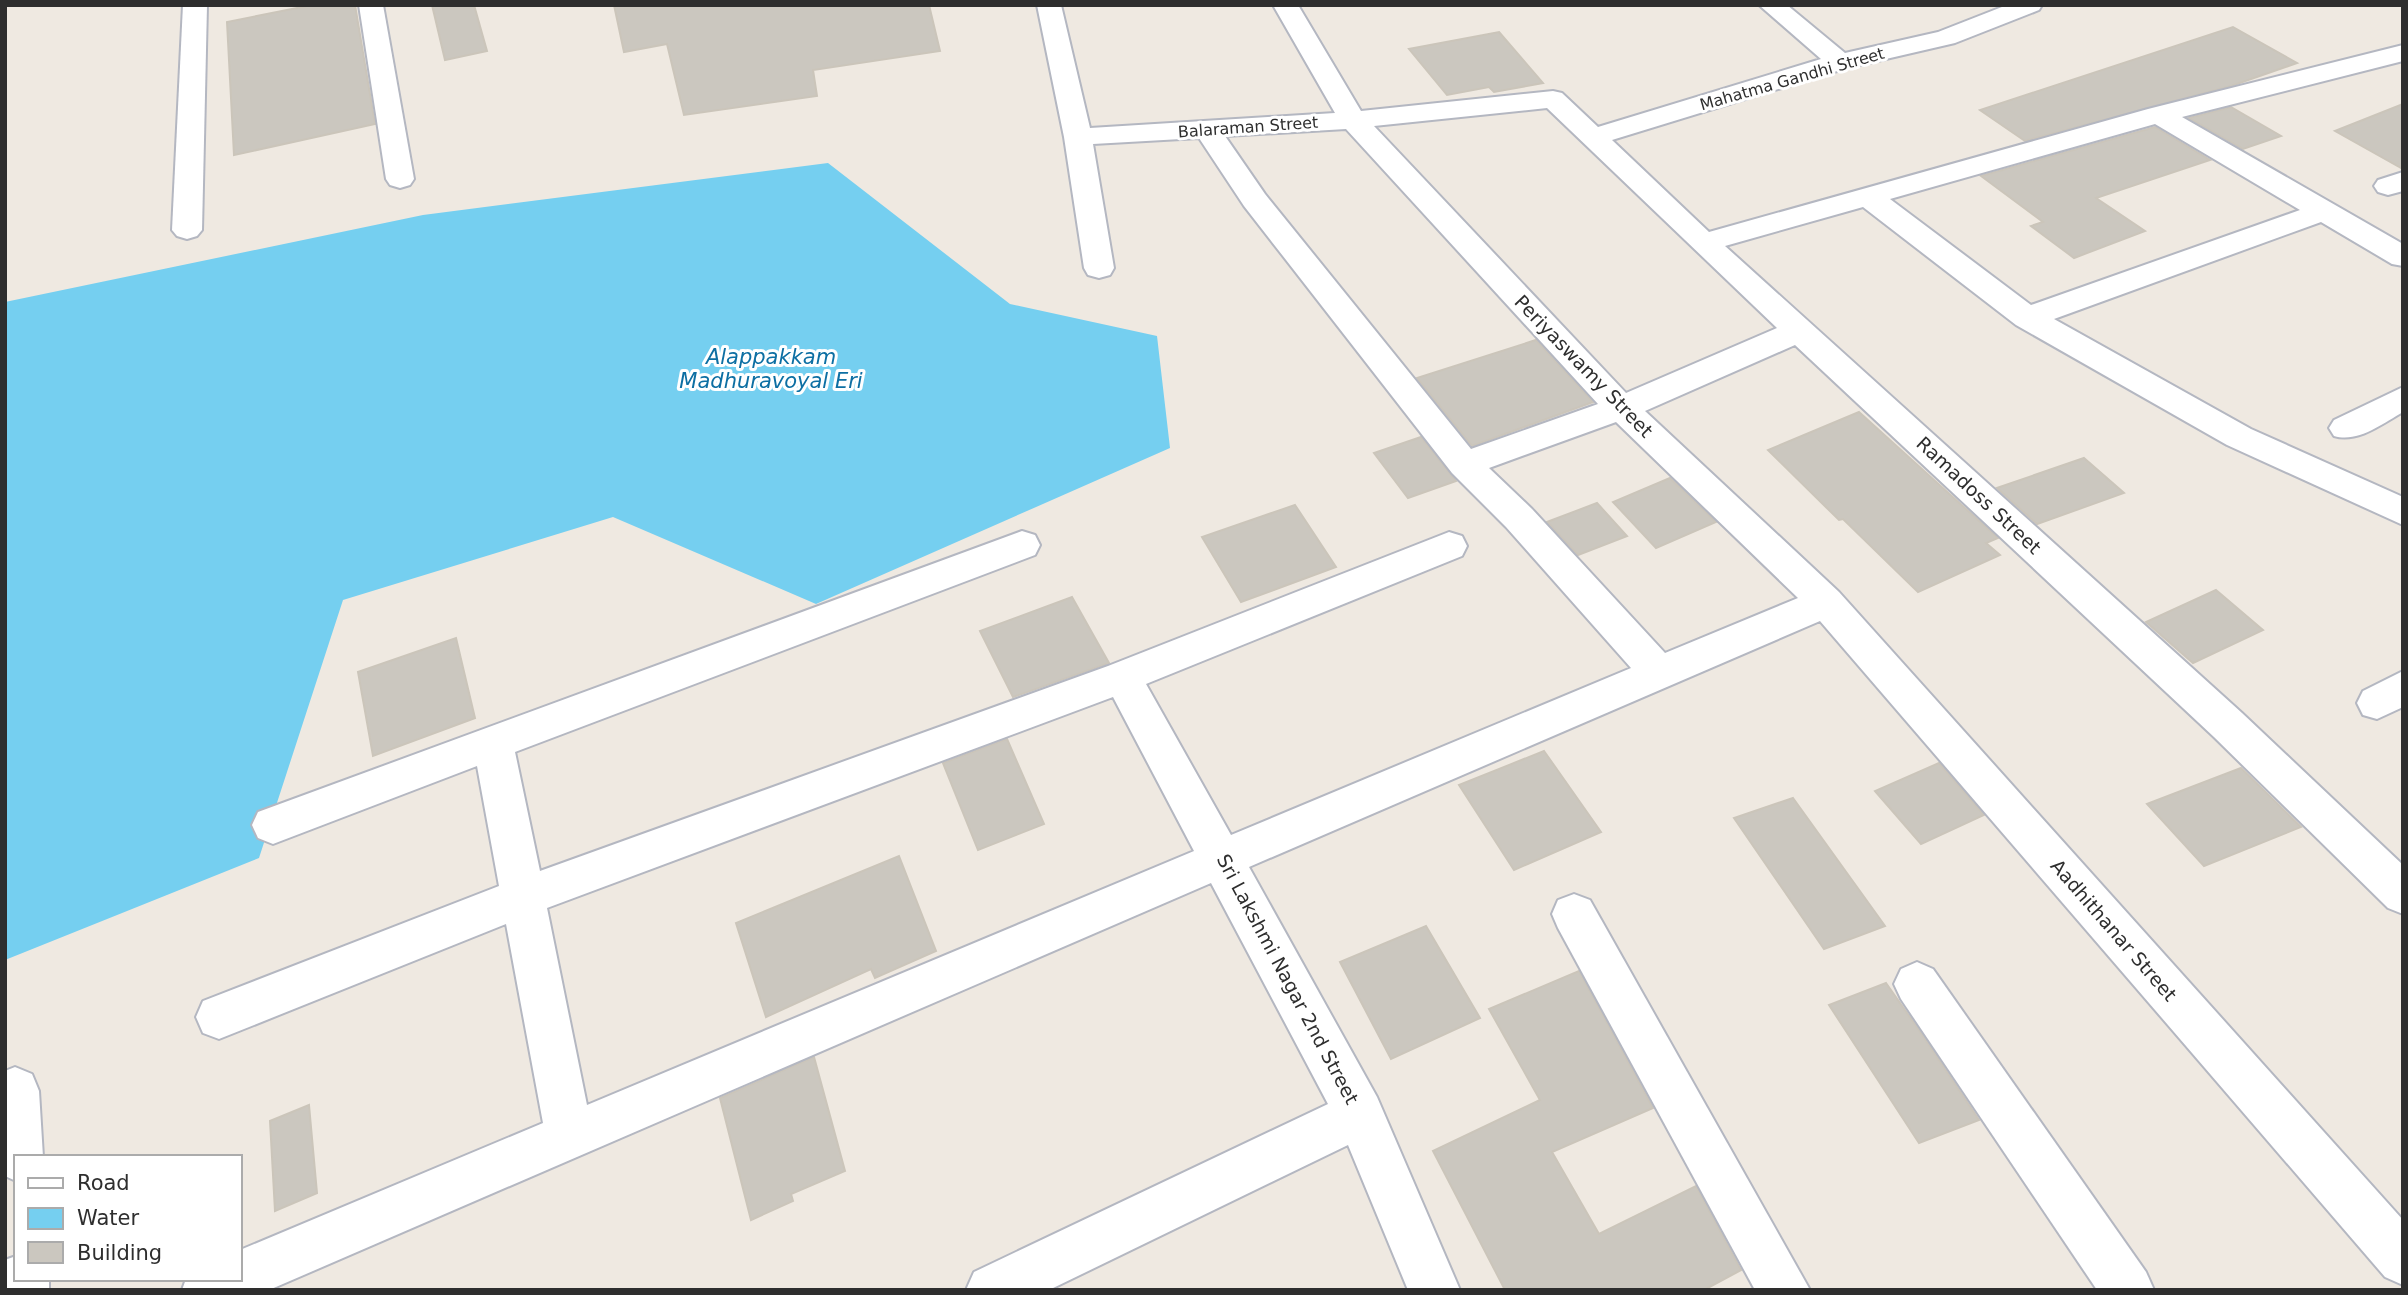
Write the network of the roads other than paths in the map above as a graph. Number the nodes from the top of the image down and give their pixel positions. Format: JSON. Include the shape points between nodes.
{"nodes":[{"id":1,"x":194,"y":5,"type":"edge"},
{"id":2,"x":371,"y":5,"type":"edge"},
{"id":3,"x":1049,"y":5,"type":"edge"},
{"id":4,"x":1285,"y":5,"type":"edge"},
{"id":5,"x":1771,"y":5,"type":"edge"},
{"id":6,"x":2029,"y":5,"type":"edge"},
{"id":7,"x":2403,"y":53,"type":"edge"},
{"id":8,"x":1840,"y":62,"type":"junction"},
{"id":9,"x":1553,"y":99,"type":"joint"},
{"id":10,"x":2158,"y":115,"type":"junction"},
{"id":11,"x":1353,"y":120,"type":"junction"},
{"id":12,"x":1208,"y":131,"type":"junction"},
{"id":13,"x":1078,"y":137,"type":"junction"},
{"id":14,"x":1594,"y":137,"type":"junction"},
{"id":15,"x":400,"y":179,"type":"dead end"},
{"id":16,"x":1870,"y":198,"type":"junction"},
{"id":17,"x":2324,"y":211,"type":"junction"},
{"id":18,"x":187,"y":230,"type":"dead end"},
{"id":19,"x":1703,"y":243,"type":"junction"},
{"id":20,"x":2403,"y":257,"type":"edge"},
{"id":21,"x":1099,"y":268,"type":"dead end"},
{"id":22,"x":2027,"y":318,"type":"junction"},
{"id":23,"x":1801,"y":330,"type":"junction"},
{"id":24,"x":2403,"y":398,"type":"edge"},
{"id":25,"x":1621,"y":408,"type":"junction"},
{"id":26,"x":2346,"y":428,"type":"dead end"},
{"id":27,"x":1464,"y":464,"type":"junction"},
{"id":28,"x":2403,"y":512,"type":"edge"},
{"id":29,"x":1022,"y":545,"type":"dead end"},
{"id":30,"x":1449,"y":546,"type":"dead end"},
{"id":31,"x":1826,"y":602,"type":"junction"},
{"id":32,"x":1658,"y":673,"type":"junction"},
{"id":33,"x":1122,"y":677,"type":"junction"},
{"id":34,"x":493,"y":743,"type":"junction"},
{"id":35,"x":273,"y":825,"type":"dead end"},
{"id":36,"x":1223,"y":857,"type":"junction"},
{"id":37,"x":2403,"y":894,"type":"edge"},
{"id":38,"x":523,"y":897,"type":"junction"},
{"id":39,"x":1574,"y":914,"type":"dead end"},
{"id":40,"x":1917,"y":984,"type":"dead end"},
{"id":41,"x":219,"y":1017,"type":"dead end"},
{"id":42,"x":15,"y":1091,"type":"dead end"},
{"id":43,"x":1360,"y":1114,"type":"junction"},
{"id":44,"x":569,"y":1134,"type":"junction"},
{"id":45,"x":18,"y":1155,"type":"edge"},
{"id":46,"x":2403,"y":1259,"type":"edge"},
{"id":47,"x":242,"y":1275,"type":"edge"},
{"id":48,"x":228,"y":1281,"type":"edge"},
{"id":49,"x":208,"y":1290,"type":"edge"},
{"id":50,"x":992,"y":1290,"type":"edge"},
{"id":51,"x":1434,"y":1290,"type":"edge"},
{"id":52,"x":1784,"y":1290,"type":"edge"},
{"id":53,"x":2128,"y":1290,"type":"edge"}],
"edges":[{"from":1,"to":18,"type":"street"},
{"from":2,"to":15,"type":"street"},
{"from":3,"to":13,"type":"street"},
{"from":4,"to":11,"type":"street","name":"Periyaswamy Street"},
{"from":5,"to":8,"type":"street"},
{"from":6,"to":8,"type":"street","name":"Mahatma Gandhi Street","via":[[1946,38]]},
{"from":7,"to":10,"type":"street"},
{"from":8,"to":14,"type":"street","name":"Mahatma Gandhi Street"},
{"from":9,"to":11,"type":"street","name":"Balaraman Street"},
{"from":9,"to":14,"type":"street","name":"Ramadoss Street"},
{"from":10,"to":16,"type":"street"},
{"from":10,"to":17,"type":"street"},
{"from":11,"to":12,"type":"street","name":"Balaraman Street"},
{"from":11,"to":25,"type":"street","name":"Periyaswamy Street"},
{"from":12,"to":13,"type":"street","name":"Balaraman Street"},
{"from":12,"to":27,"type":"street","via":[[1254,200]]},
{"from":13,"to":21,"type":"street"},
{"from":14,"to":19,"type":"street","name":"Ramadoss Street"},
{"from":16,"to":19,"type":"street"},
{"from":16,"to":22,"type":"street"},
{"from":17,"to":20,"type":"street"},
{"from":17,"to":22,"type":"street"},
{"from":19,"to":23,"type":"street","name":"Ramadoss Street"},
{"from":22,"to":28,"type":"street","via":[[2239,437]]},
{"from":23,"to":25,"type":"street"},
{"from":23,"to":37,"type":"street","name":"Ramadoss Street","via":[[2228,724]]},
{"from":24,"to":26,"type":"street"},
{"from":25,"to":27,"type":"street"},
{"from":25,"to":31,"type":"street","name":"Periyaswamy Street"},
{"from":27,"to":32,"type":"street","via":[[1519,518]]},
{"from":29,"to":34,"type":"street"},
{"from":30,"to":33,"type":"street"},
{"from":31,"to":32,"type":"street"},
{"from":31,"to":46,"type":"street","name":"Aadhithanar Street"},
{"from":32,"to":36,"type":"street"},
{"from":33,"to":36,"type":"street","name":"Sri Lakshmi Nagar 2nd Street"},
{"from":33,"to":38,"type":"street"},
{"from":34,"to":35,"type":"street"},
{"from":34,"to":38,"type":"street"},
{"from":36,"to":43,"type":"street","name":"Sri Lakshmi Nagar 2nd Street"},
{"from":36,"to":44,"type":"street"},
{"from":38,"to":41,"type":"street"},
{"from":38,"to":44,"type":"street"},
{"from":39,"to":52,"type":"street"},
{"from":40,"to":53,"type":"street"},
{"from":42,"to":45,"type":"street"},
{"from":43,"to":50,"type":"street"},
{"from":43,"to":51,"type":"street","name":"Sri Lakshmi Nagar 2nd Street"},
{"from":44,"to":47,"type":"street"},
{"from":48,"to":49,"type":"street"}]}
